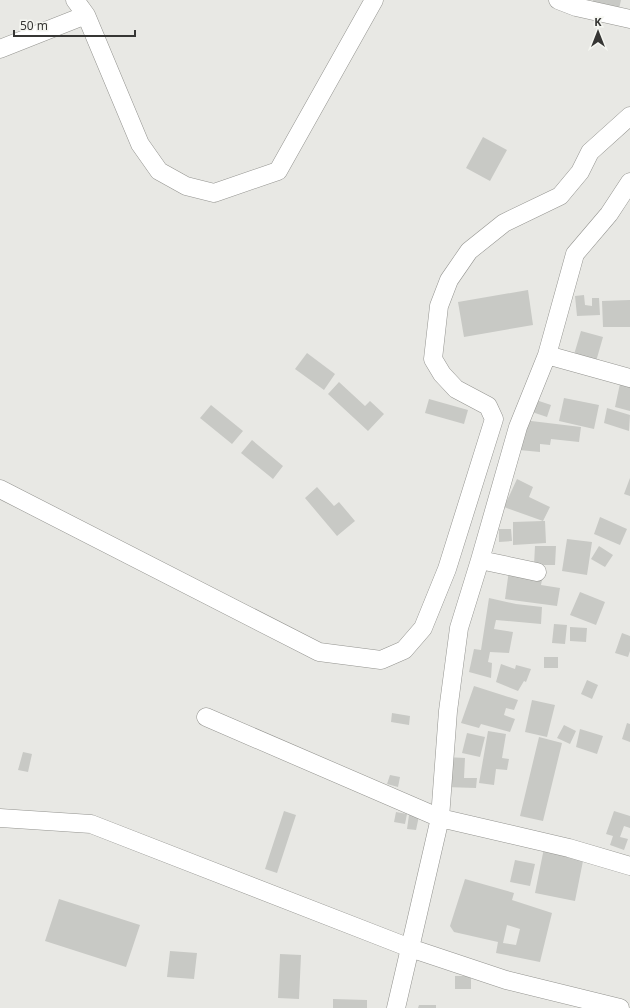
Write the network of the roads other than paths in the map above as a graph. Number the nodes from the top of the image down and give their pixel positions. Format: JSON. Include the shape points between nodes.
{"nodes":[{"id":1,"x":75,"y":0,"type":"edge"},
{"id":2,"x":374,"y":0,"type":"edge"},
{"id":3,"x":558,"y":0,"type":"edge"},
{"id":4,"x":86,"y":15,"type":"junction"},
{"id":5,"x":630,"y":19,"type":"edge"},
{"id":6,"x":0,"y":50,"type":"edge"},
{"id":7,"x":630,"y":116,"type":"edge"},
{"id":8,"x":630,"y":182,"type":"edge"},
{"id":9,"x":547,"y":355,"type":"junction"},
{"id":10,"x":630,"y":378,"type":"edge"},
{"id":11,"x":0,"y":489,"type":"edge"},
{"id":12,"x":480,"y":560,"type":"junction"},
{"id":13,"x":537,"y":572,"type":"dead end"},
{"id":14,"x":206,"y":717,"type":"dead end"},
{"id":15,"x":0,"y":818,"type":"edge"},
{"id":16,"x":440,"y":818,"type":"junction"},
{"id":17,"x":630,"y":866,"type":"edge"},
{"id":18,"x":410,"y":948,"type":"junction"},
{"id":19,"x":396,"y":1008,"type":"edge"},
{"id":20,"x":620,"y":1008,"type":"edge"}],
"edges":[{"from":1,"to":4,"type":"street"},
{"from":2,"to":4,"type":"street","via":[[278,171],[214,193],[186,186],[158,171],[140,144]]},
{"from":3,"to":5,"type":"street","via":[[576,7]]},
{"from":4,"to":6,"type":"street"},
{"from":7,"to":11,"type":"street","via":[[590,152],[580,172],[560,196],[504,223],[469,251],[449,280],[439,306],[433,359],[456,389],[488,406],[494,419],[448,569],[423,628],[404,650],[381,660],[319,652]]},
{"from":8,"to":9,"type":"street","via":[[609,214],[575,254]]},
{"from":9,"to":10,"type":"street"},
{"from":9,"to":12,"type":"street","via":[[518,427]]},
{"from":12,"to":13,"type":"street"},
{"from":12,"to":16,"type":"street","via":[[459,628],[448,712]]},
{"from":14,"to":16,"type":"street"},
{"from":15,"to":18,"type":"street","via":[[91,824]]},
{"from":16,"to":17,"type":"street","via":[[569,848]]},
{"from":16,"to":18,"type":"street"},
{"from":18,"to":19,"type":"street"},
{"from":18,"to":20,"type":"street","via":[[506,980]]}]}
